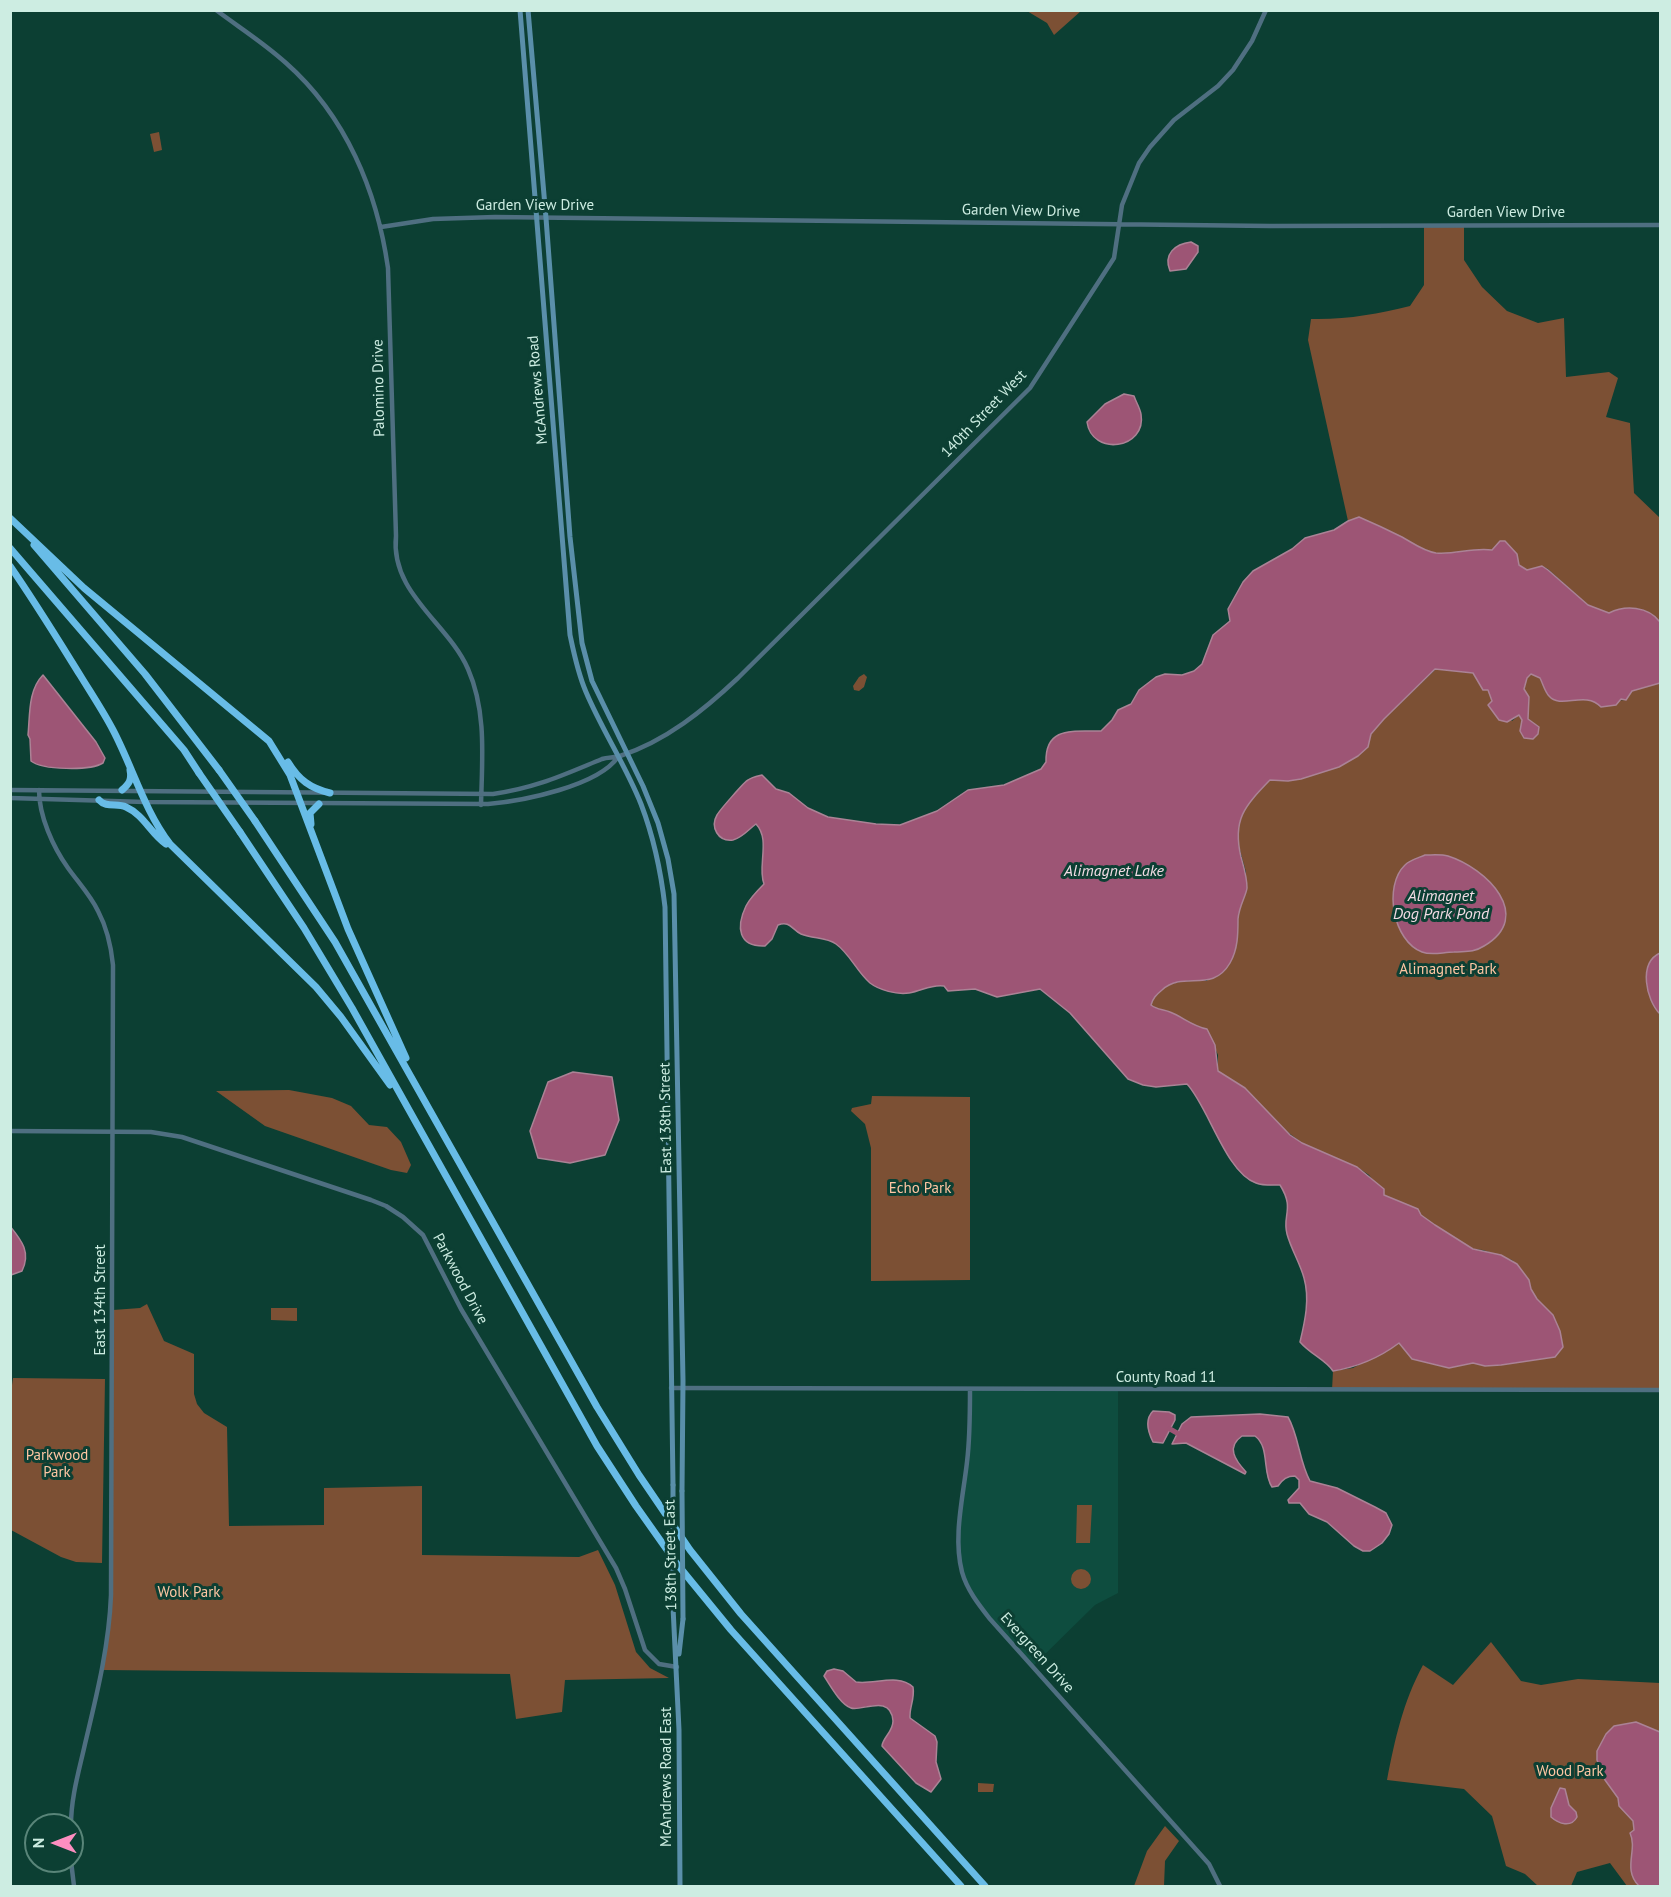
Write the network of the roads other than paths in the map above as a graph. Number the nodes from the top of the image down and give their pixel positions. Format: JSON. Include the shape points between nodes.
{"nodes":[{"id":1,"x":216,"y":10,"type":"edge"},
{"id":2,"x":520,"y":10,"type":"edge"},
{"id":3,"x":528,"y":10,"type":"edge"},
{"id":4,"x":1266,"y":10,"type":"edge"},
{"id":5,"x":536,"y":218,"type":"junction"},
{"id":6,"x":546,"y":218,"type":"junction"},
{"id":7,"x":1120,"y":224,"type":"junction"},
{"id":8,"x":1660,"y":225,"type":"edge"},
{"id":9,"x":381,"y":227,"type":"junction"},
{"id":10,"x":10,"y":518,"type":"edge"},
{"id":11,"x":10,"y":548,"type":"edge"},
{"id":12,"x":10,"y":566,"type":"edge"},
{"id":13,"x":118,"y":740,"type":"junction"},
{"id":14,"x":269,"y":741,"type":"junction"},
{"id":15,"x":627,"y":753,"type":"junction"},
{"id":16,"x":618,"y":757,"type":"junction"},
{"id":17,"x":10,"y":790,"type":"edge"},
{"id":18,"x":39,"y":790,"type":"junction"},
{"id":19,"x":122,"y":790,"type":"junction"},
{"id":20,"x":140,"y":790,"type":"junction"},
{"id":21,"x":296,"y":793,"type":"junction"},
{"id":22,"x":330,"y":793,"type":"junction"},
{"id":23,"x":481,"y":795,"type":"junction"},
{"id":24,"x":10,"y":798,"type":"edge"},
{"id":25,"x":39,"y":799,"type":"junction"},
{"id":26,"x":99,"y":800,"type":"junction"},
{"id":27,"x":145,"y":802,"type":"junction"},
{"id":28,"x":300,"y":804,"type":"junction"},
{"id":29,"x":319,"y":804,"type":"junction"},
{"id":30,"x":481,"y":805,"type":"junction"},
{"id":31,"x":170,"y":844,"type":"junction"},
{"id":32,"x":318,"y":850,"type":"junction"},
{"id":33,"x":422,"y":1095,"type":"junction"},
{"id":34,"x":114,"y":1130,"type":"junction"},
{"id":35,"x":10,"y":1131,"type":"edge"},
{"id":36,"x":423,"y":1135,"type":"junction"},
{"id":37,"x":671,"y":1388,"type":"junction"},
{"id":38,"x":683,"y":1388,"type":"junction"},
{"id":39,"x":969,"y":1389,"type":"junction"},
{"id":40,"x":1660,"y":1390,"type":"edge"},
{"id":41,"x":673,"y":1485,"type":"joint"},
{"id":42,"x":682,"y":1491,"type":"joint"},
{"id":43,"x":673,"y":1606,"type":"joint"},
{"id":44,"x":684,"y":1619,"type":"joint"},
{"id":45,"x":677,"y":1667,"type":"junction"},
{"id":46,"x":72,"y":1813,"type":"edge"},
{"id":47,"x":680,"y":1887,"type":"edge"},
{"id":48,"x":961,"y":1887,"type":"edge"},
{"id":49,"x":985,"y":1887,"type":"edge"},
{"id":50,"x":1220,"y":1887,"type":"edge"}],
"edges":[{"from":1,"to":9,"type":"street","name":"Palomino Drive","via":[[262,42],[324,105],[353,150]]},
{"from":2,"to":5,"type":"main road","name":"McAndrews Road"},
{"from":3,"to":6,"type":"main road","name":"McAndrews Road"},
{"from":4,"to":7,"type":"street","name":"140th Street West","via":[[1233,70],[1174,120],[1150,147],[1130,184]]},
{"from":5,"to":6,"type":"street","name":"Garden View Drive"},
{"from":5,"to":9,"type":"street","name":"Garden View Drive","via":[[433,219]]},
{"from":5,"to":16,"type":"main road","name":"McAndrews Road","via":[[570,635],[585,691]]},
{"from":6,"to":7,"type":"street","name":"Garden View Drive"},
{"from":6,"to":15,"type":"main road","name":"McAndrews Road","via":[[578,620],[592,681]]},
{"from":7,"to":8,"type":"street","name":"Garden View Drive"},
{"from":7,"to":15,"type":"street","name":"140th Street West","via":[[1114,258],[1030,388],[716,699],[681,726]]},
{"from":9,"to":23,"type":"street","name":"Palomino Drive","via":[[388,268],[394,550],[411,592],[452,642],[471,677],[481,715]]},
{"from":10,"to":14,"type":"highway","via":[[84,588]]},
{"from":10,"to":33,"type":"highway","bridge":true,"via":[[145,674],[219,770],[334,942]]},
{"from":11,"to":36,"type":"highway","bridge":true,"via":[[184,750],[304,928]]},
{"from":12,"to":13,"type":"highway"},
{"from":13,"to":19,"type":"highway","via":[[131,777]]},
{"from":13,"to":20,"type":"highway"},
{"from":14,"to":21,"type":"highway"},
{"from":14,"to":22,"type":"highway","via":[[302,781]]},
{"from":15,"to":16,"type":"street","name":"140th Street West"},
{"from":15,"to":38,"type":"main road","name":"East 138th Street","via":[[658,823],[674,894]]},
{"from":16,"to":23,"type":"street","via":[[534,786]]},
{"from":16,"to":30,"type":"street","via":[[609,768],[551,793]]},
{"from":16,"to":37,"type":"main road","name":"East 138th Street","via":[[652,837],[665,907]]},
{"from":17,"to":18,"type":"street"},
{"from":18,"to":19,"type":"street"},
{"from":18,"to":25,"type":"street","name":"East 134th Street"},
{"from":19,"to":20,"type":"street"},
{"from":20,"to":21,"type":"street"},
{"from":20,"to":27,"type":"highway"},
{"from":21,"to":22,"type":"street"},
{"from":21,"to":28,"type":"highway"},
{"from":22,"to":23,"type":"street"},
{"from":23,"to":30,"type":"street","name":"Palomino Drive"},
{"from":24,"to":25,"type":"street"},
{"from":25,"to":26,"type":"street"},
{"from":25,"to":34,"type":"street","name":"East 134th Street","via":[[55,847],[98,909],[111,941]]},
{"from":26,"to":27,"type":"street"},
{"from":26,"to":31,"type":"highway","via":[[104,805],[118,805],[135,812],[164,843]]},
{"from":27,"to":28,"type":"street"},
{"from":27,"to":31,"type":"highway"},
{"from":28,"to":29,"type":"street"},
{"from":28,"to":32,"type":"highway"},
{"from":29,"to":30,"type":"street"},
{"from":29,"to":32,"type":"highway","via":[[310,813]]},
{"from":31,"to":36,"type":"highway","via":[[316,987],[372,1058]]},
{"from":32,"to":33,"type":"highway","via":[[348,929]]},
{"from":33,"to":49,"type":"highway","via":[[597,1407],[690,1550],[741,1614]]},
{"from":34,"to":35,"type":"street","name":"Parkwood Drive"},
{"from":34,"to":45,"type":"street","name":"Parkwood Drive","via":[[182,1137],[371,1200],[403,1217],[423,1235],[460,1309],[616,1568],[645,1650],[659,1664]]},
{"from":34,"to":46,"type":"street","name":"East 134th Street","via":[[110,1628]]},
{"from":36,"to":48,"type":"highway","via":[[597,1446],[676,1564]]},
{"from":37,"to":38,"type":"street","name":"County Road 11"},
{"from":37,"to":41,"type":"main road","name":"East 138th Street"},
{"from":38,"to":39,"type":"street","name":"County Road 11"},
{"from":38,"to":42,"type":"main road","name":"East 138th Street"},
{"from":39,"to":40,"type":"street","name":"County Road 11"},
{"from":39,"to":50,"type":"street","name":"Evergreen Drive","via":[[968,1447],[958,1536],[970,1592],[994,1624],[1209,1864]]},
{"from":41,"to":43,"type":"main road","name":"138th Street East","bridge":true},
{"from":42,"to":44,"type":"main road","name":"138th Street East","bridge":true},
{"from":43,"to":45,"type":"main road","name":"McAndrews Road East"},
{"from":44,"to":45,"type":"main road","name":"McAndrews Road East"},
{"from":45,"to":47,"type":"main road","name":"McAndrews Road East"}]}
